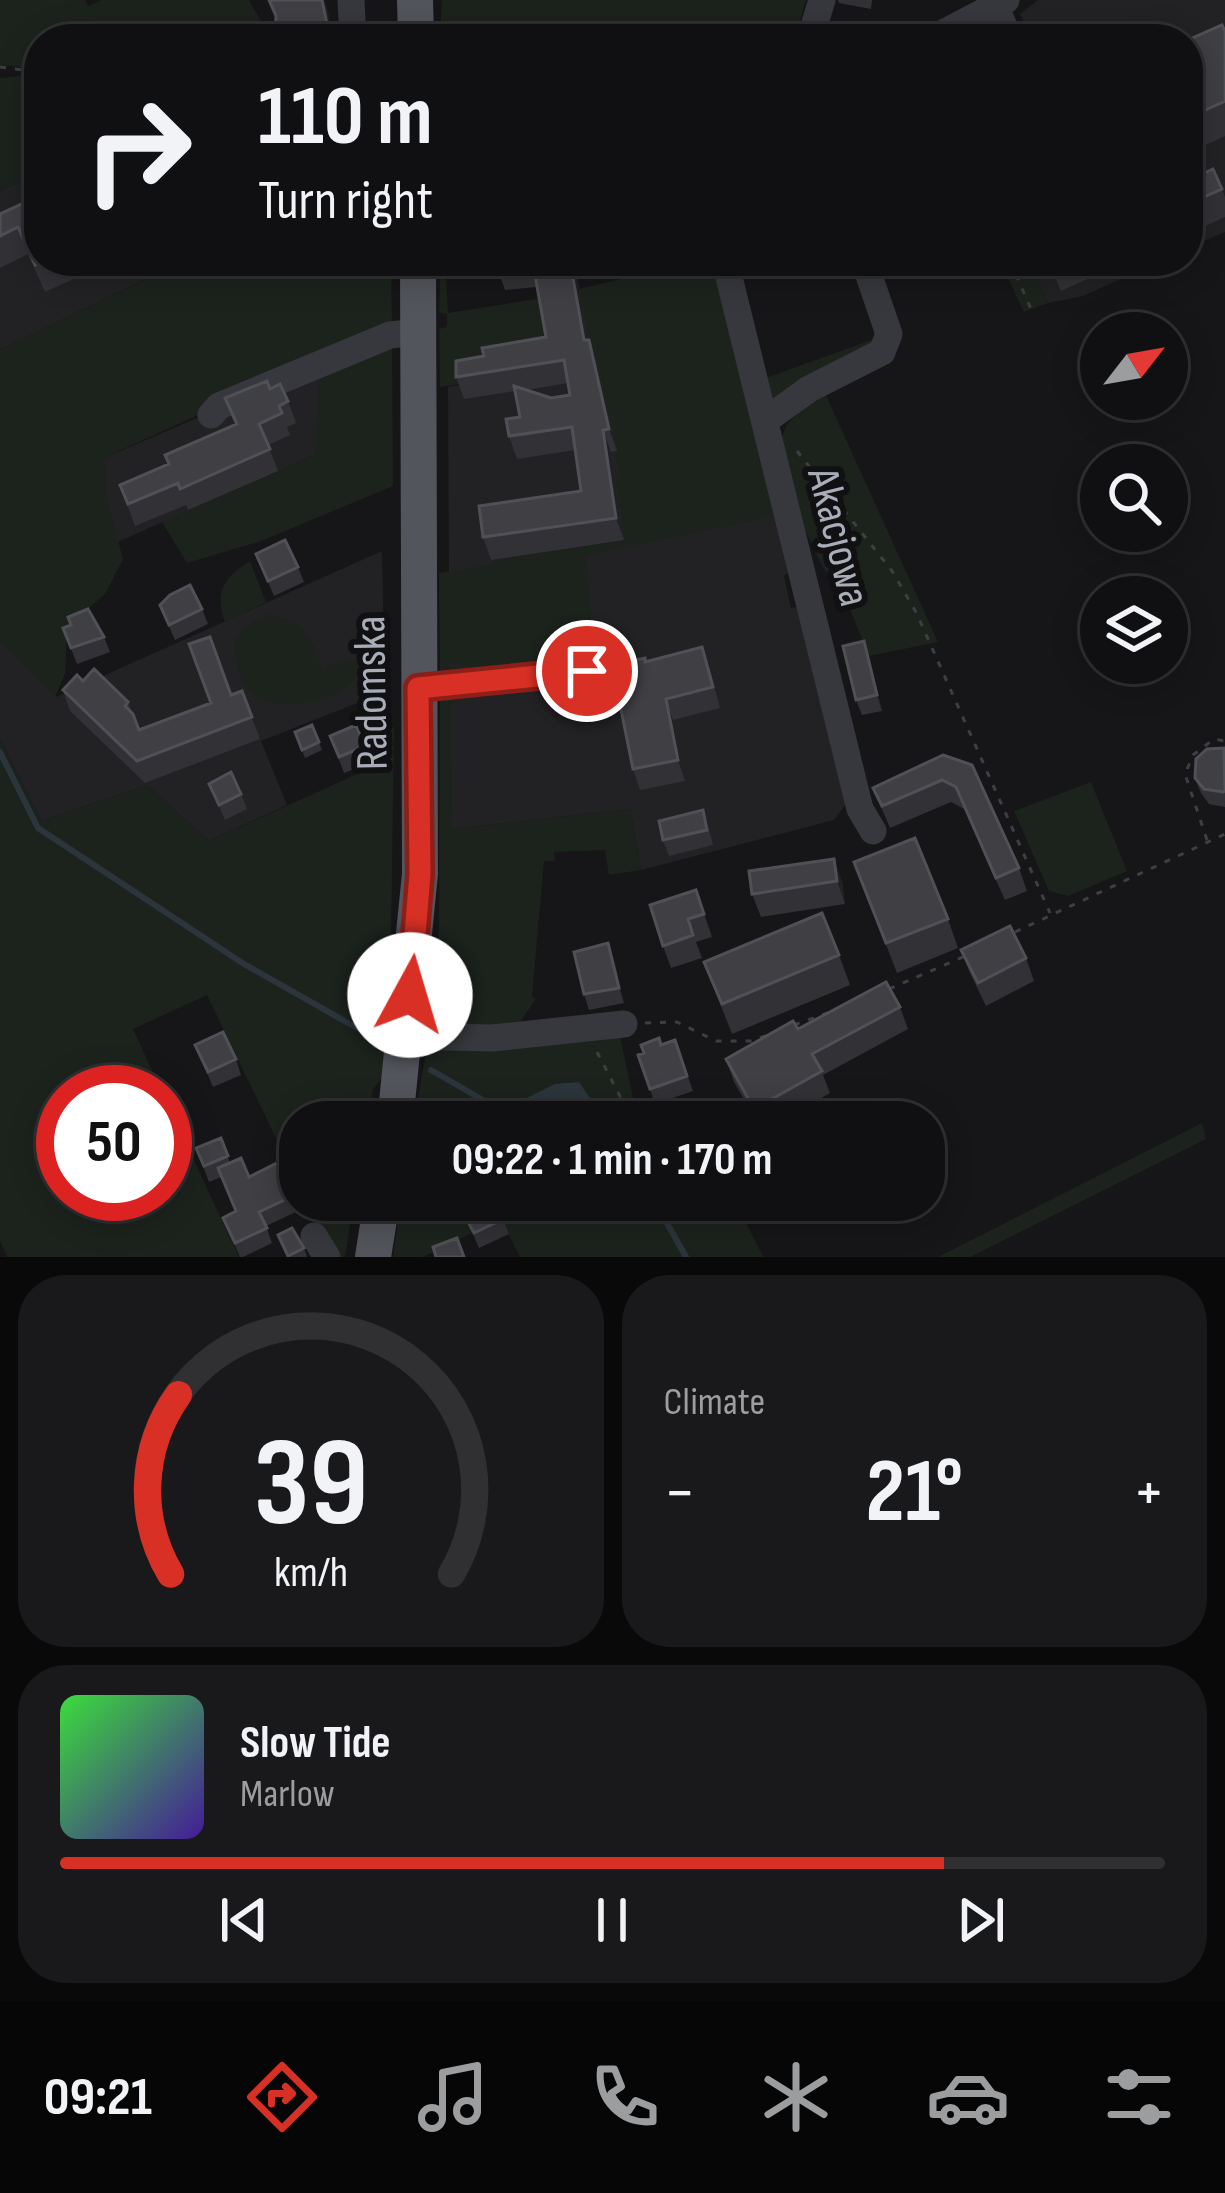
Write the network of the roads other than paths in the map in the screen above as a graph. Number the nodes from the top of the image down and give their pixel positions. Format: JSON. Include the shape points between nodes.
{"nodes":[{"id":1,"x":1001,"y":4,"type":"edge"},
{"id":2,"x":962,"y":24,"type":"edge"},
{"id":3,"x":418,"y":276,"type":"edge"},
{"id":4,"x":729,"y":276,"type":"edge"},
{"id":5,"x":869,"y":276,"type":"edge"},
{"id":6,"x":418,"y":332,"type":"junction"},
{"id":7,"x":211,"y":416,"type":"dead end"},
{"id":8,"x":766,"y":420,"type":"junction"},
{"id":9,"x":587,"y":671,"type":"dead end"},
{"id":10,"x":418,"y":688,"type":"junction"},
{"id":11,"x":873,"y":831,"type":"dead end"},
{"id":12,"x":624,"y":1024,"type":"road end"},
{"id":13,"x":405,"y":1036,"type":"junction"},
{"id":14,"x":397,"y":1101,"type":"edge"},
{"id":15,"x":379,"y":1221,"type":"edge"},
{"id":16,"x":373,"y":1257,"type":"edge"}],
"edges":[{"from":1,"to":2,"type":"street"},
{"from":3,"to":6,"type":"main road","name":"Radomska"},
{"from":4,"to":8,"type":"street","name":"Akacjowa"},
{"from":5,"to":8,"type":"street","via":[[889,334],[882,352]]},
{"from":6,"to":7,"type":"street","via":[[390,335]]},
{"from":6,"to":10,"type":"main road","name":"Radomska"},
{"from":8,"to":11,"type":"street","name":"Akacjowa","via":[[860,809]]},
{"from":9,"to":10,"type":"street"},
{"from":10,"to":13,"type":"main road","name":"Radomska","via":[[420,874]]},
{"from":12,"to":13,"type":"street","via":[[492,1038]]},
{"from":13,"to":14,"type":"main road","name":"Radomska"},
{"from":15,"to":16,"type":"main road"}]}
